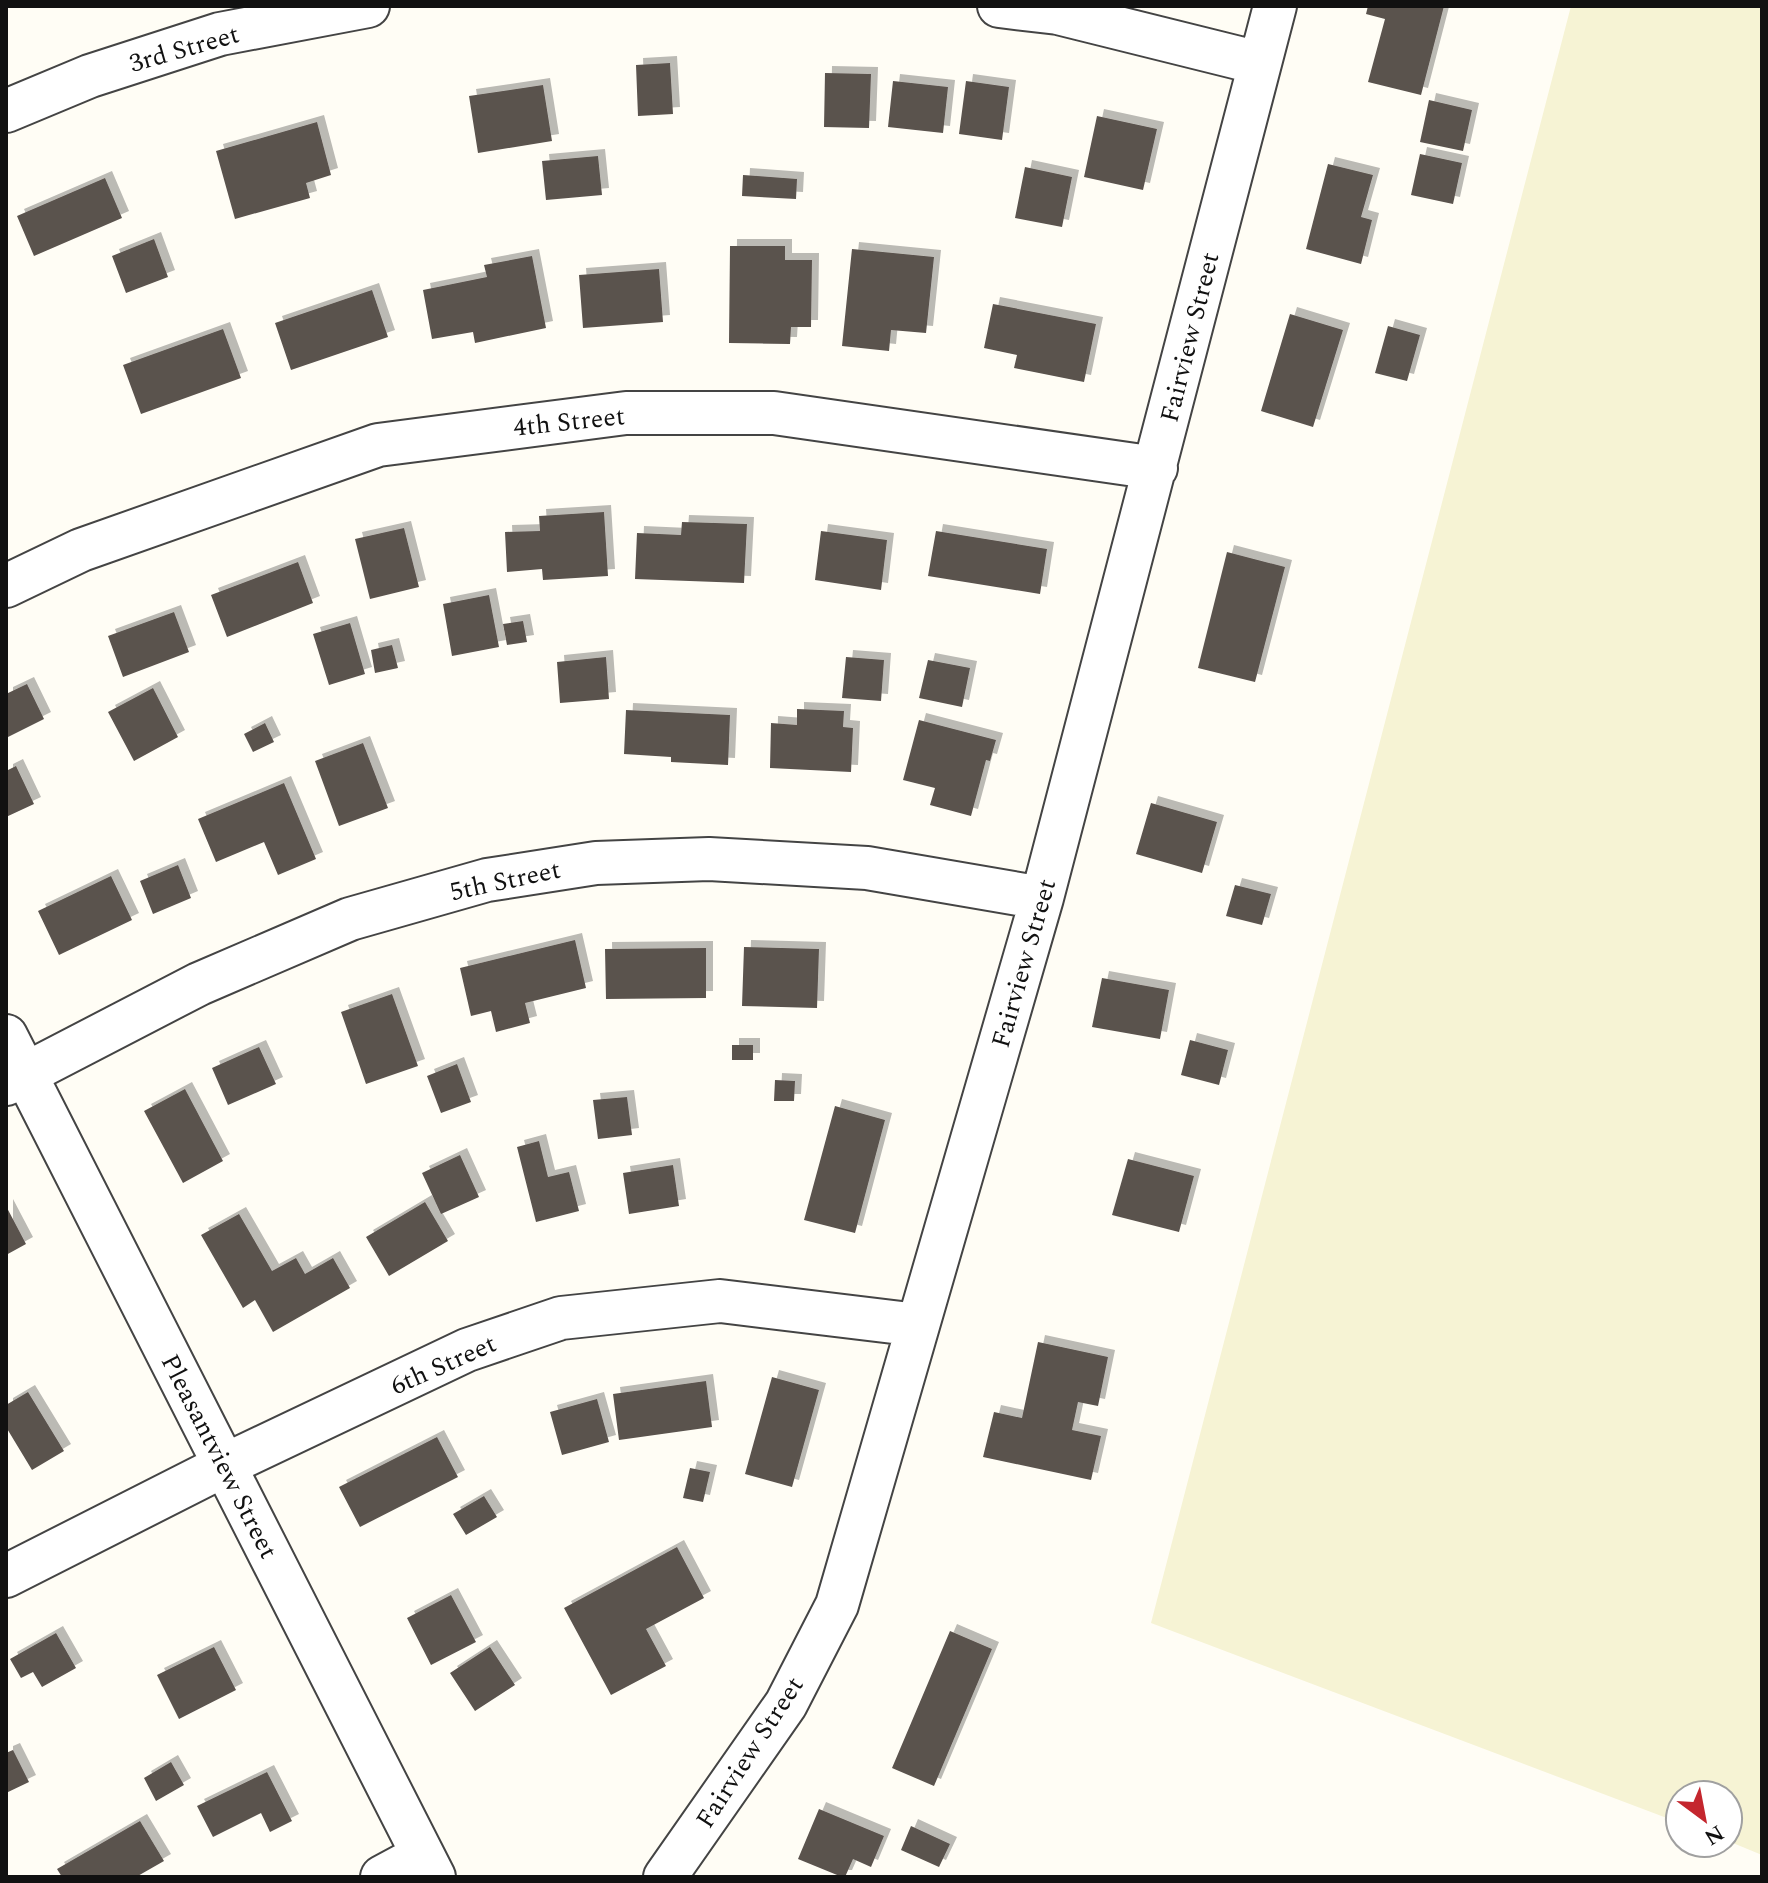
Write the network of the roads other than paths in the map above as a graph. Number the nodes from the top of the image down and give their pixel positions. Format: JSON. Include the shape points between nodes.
{"nodes":[{"id":1,"x":368,"y":6,"type":"edge"},
{"id":2,"x":999,"y":6,"type":"edge"},
{"id":3,"x":1275,"y":6,"type":"edge"},
{"id":4,"x":1259,"y":63,"type":"junction"},
{"id":5,"x":6,"y":111,"type":"edge"},
{"id":6,"x":1156,"y":468,"type":"junction"},
{"id":7,"x":6,"y":586,"type":"edge"},
{"id":8,"x":1042,"y":898,"type":"junction"},
{"id":9,"x":6,"y":1036,"type":"edge"},
{"id":10,"x":15,"y":1079,"type":"edge"},
{"id":11,"x":918,"y":1325,"type":"junction"},
{"id":12,"x":225,"y":1465,"type":"junction"},
{"id":13,"x":6,"y":1576,"type":"edge"},
{"id":14,"x":428,"y":1866,"type":"edge"},
{"id":15,"x":382,"y":1877,"type":"edge"},
{"id":16,"x":665,"y":1877,"type":"edge"}],
"edges":[{"from":1,"to":5,"type":"street","name":"3rd Street","via":[[220,34],[90,76]]},
{"from":2,"to":4,"type":"street","via":[[1058,13]]},
{"from":3,"to":4,"type":"street","name":"Fairview Street"},
{"from":4,"to":6,"type":"street","name":"Fairview Street"},
{"from":6,"to":7,"type":"street","name":"4th Street","via":[[774,413],[626,413],[378,445],[81,550]]},
{"from":6,"to":8,"type":"street","name":"Fairview Street"},
{"from":8,"to":10,"type":"street","name":"5th Street","via":[[867,868],[709,859],[596,863],[487,880],[350,919],[199,984]]},
{"from":8,"to":11,"type":"street","name":"Fairview Street"},
{"from":9,"to":10,"type":"street","name":"Pleasantview Street"},
{"from":10,"to":12,"type":"street","name":"Pleasantview Street"},
{"from":11,"to":12,"type":"street","name":"6th Street","via":[[720,1301],[561,1318],[467,1350]]},
{"from":11,"to":16,"type":"street","name":"Fairview Street","via":[[837,1605],[786,1704]]},
{"from":12,"to":13,"type":"street","name":"6th Street"},
{"from":12,"to":14,"type":"street","name":"Pleasantview Street"},
{"from":14,"to":15,"type":"street"}]}
